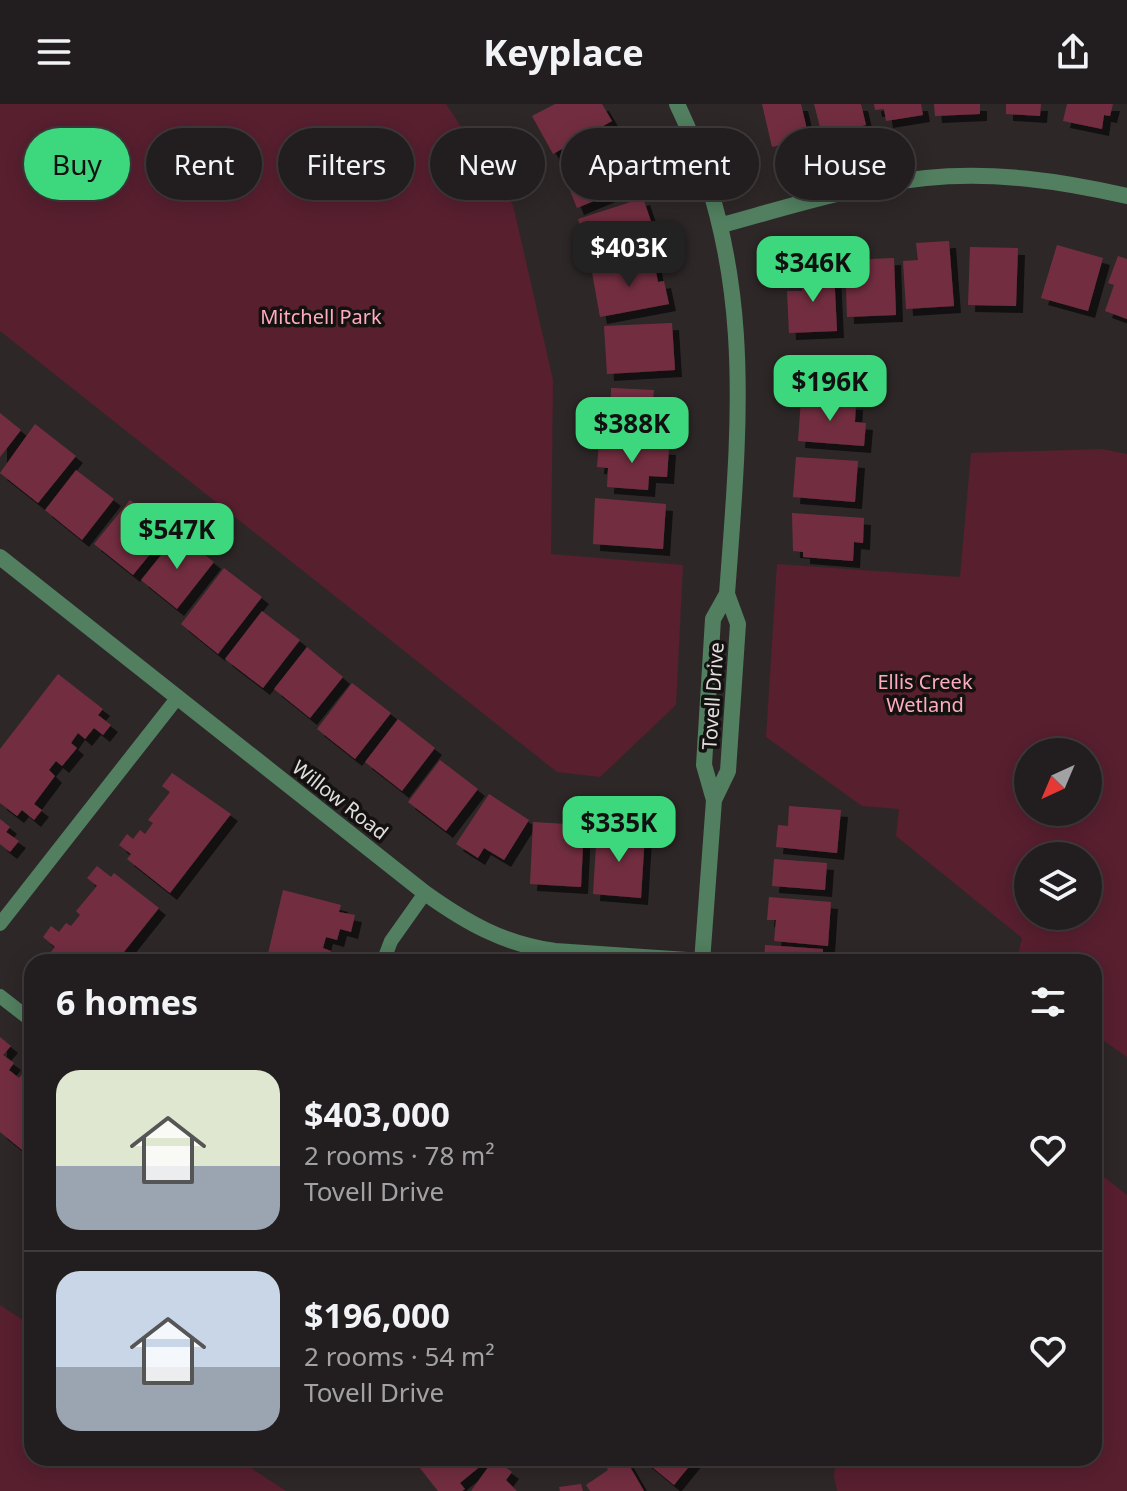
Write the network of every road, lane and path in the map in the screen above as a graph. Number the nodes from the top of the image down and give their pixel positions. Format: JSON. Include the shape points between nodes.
{"nodes":[{"id":1,"x":677,"y":104,"type":"edge"},
{"id":2,"x":1127,"y":196,"type":"edge"},
{"id":3,"x":722,"y":225,"type":"junction"},
{"id":4,"x":0,"y":557,"type":"edge"},
{"id":5,"x":727,"y":594,"type":"junction"},
{"id":6,"x":178,"y":697,"type":"junction"},
{"id":7,"x":714,"y":800,"type":"junction"},
{"id":8,"x":425,"y":893,"type":"junction"},
{"id":9,"x":0,"y":924,"type":"edge"},
{"id":10,"x":386,"y":954,"type":"edge"},
{"id":11,"x":617,"y":954,"type":"edge"},
{"id":12,"x":703,"y":954,"type":"edge"},
{"id":13,"x":0,"y":996,"type":"edge"},
{"id":14,"x":24,"y":1015,"type":"edge"}],
"edges":[{"from":1,"to":3,"type":"street","name":"Tovell Drive"},
{"from":2,"to":3,"type":"street","via":[[1064,182],[926,178],[876,185]]},
{"from":3,"to":5,"type":"street","name":"Tovell Drive","via":[[739,356]]},
{"from":4,"to":6,"type":"street","name":"Willow Road"},
{"from":5,"to":7,"type":"street","name":"Tovell Drive","via":[[713,619],[704,765]]},
{"from":5,"to":7,"type":"street","name":"Tovell Drive","via":[[738,624],[728,771]]},
{"from":6,"to":8,"type":"street","name":"Willow Road"},
{"from":6,"to":9,"type":"lane"},
{"from":7,"to":12,"type":"street","name":"Tovell Drive"},
{"from":8,"to":10,"type":"lane"},
{"from":8,"to":11,"type":"street","name":"Willow Road","via":[[482,931],[532,947]]},
{"from":13,"to":14,"type":"lane"}]}
